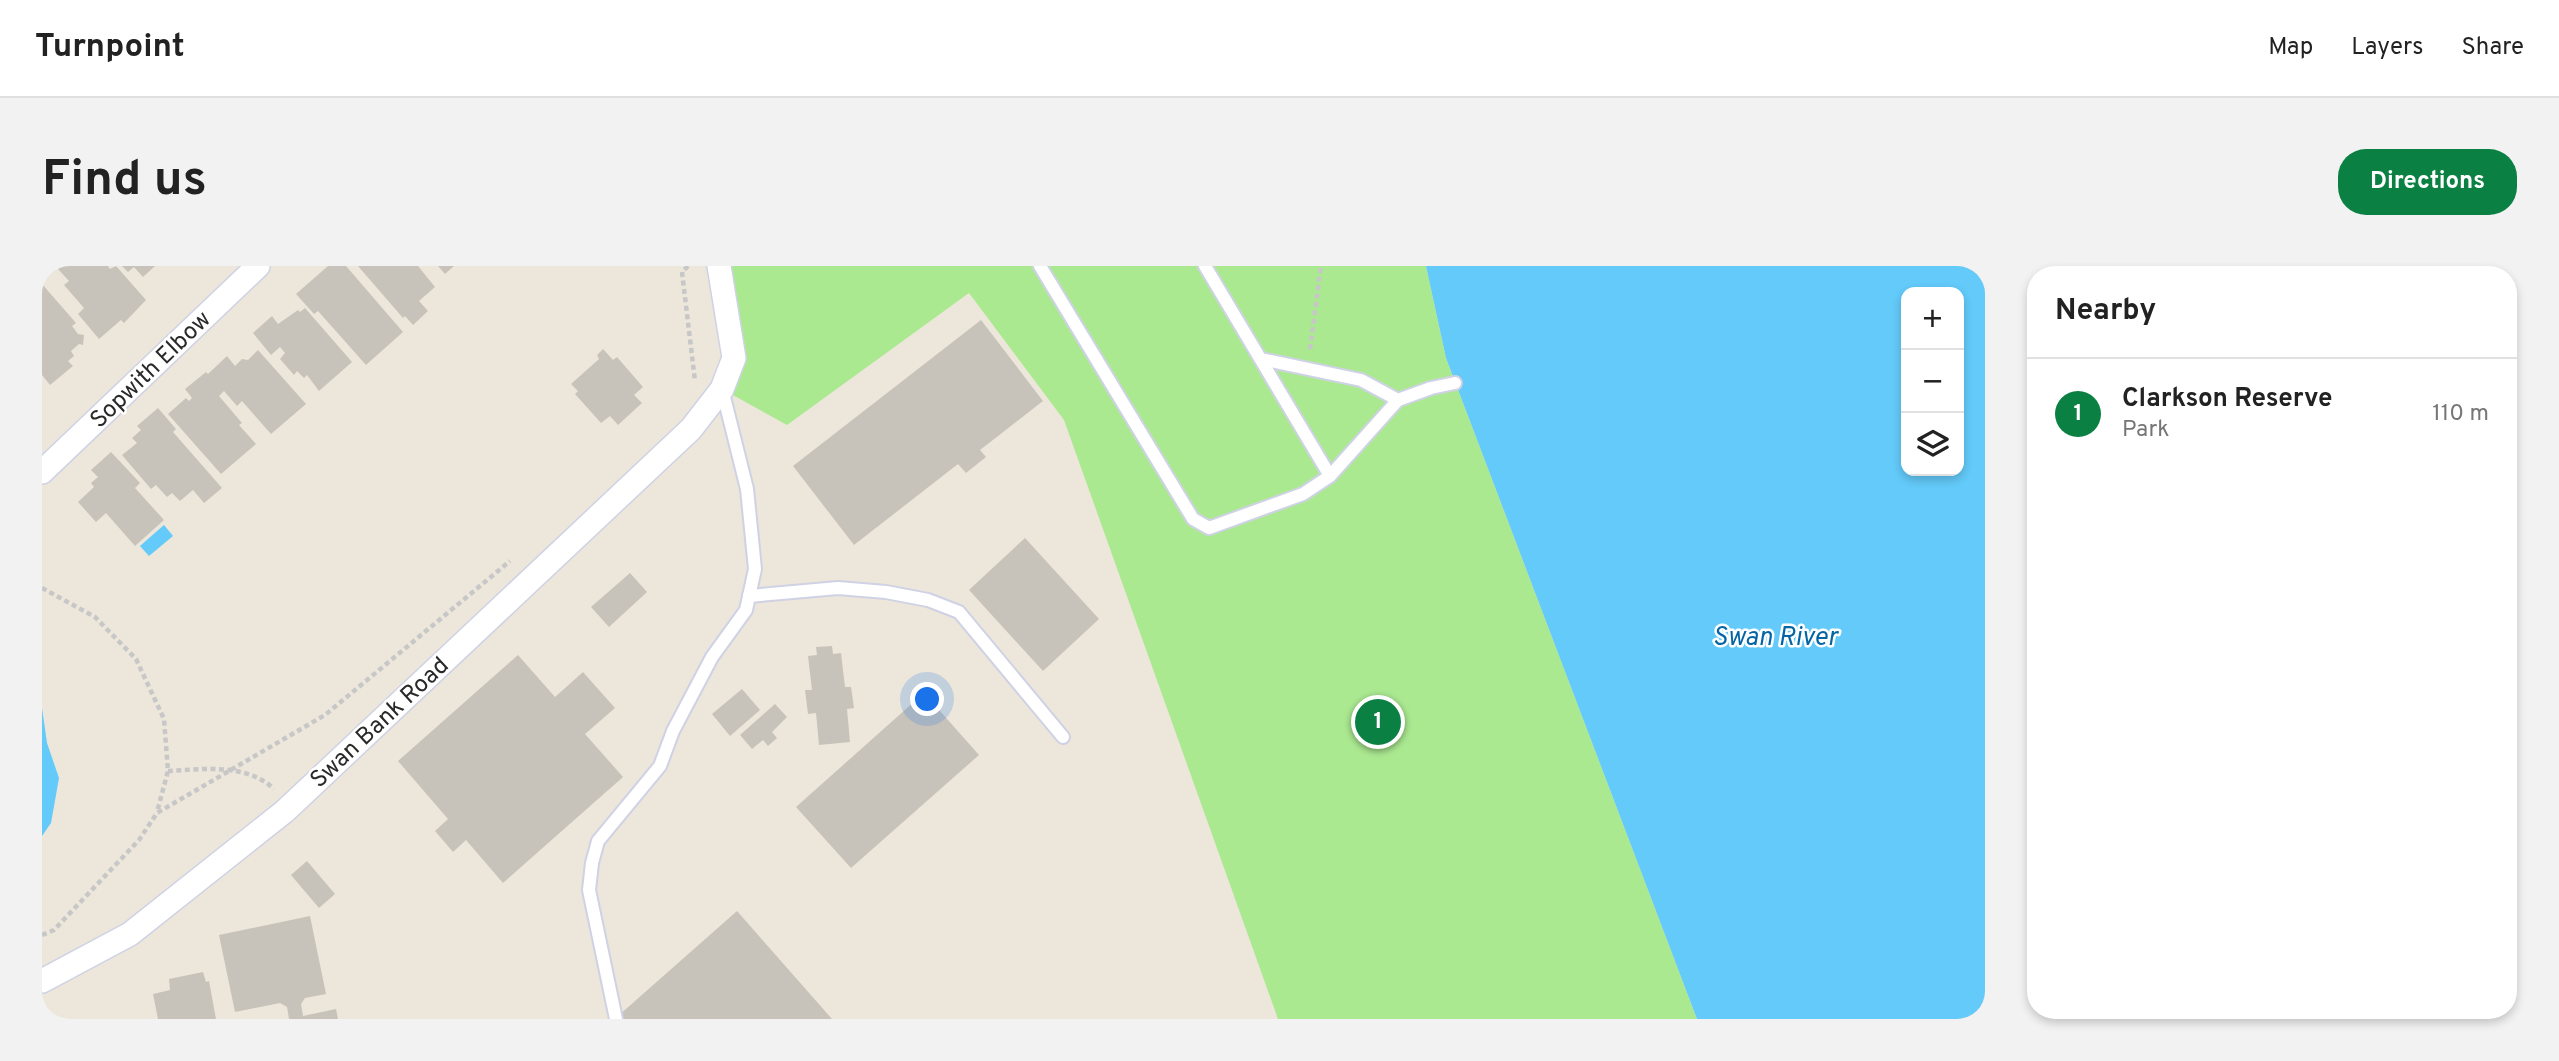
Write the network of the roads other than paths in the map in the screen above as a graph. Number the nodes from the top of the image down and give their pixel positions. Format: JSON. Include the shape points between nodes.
{"nodes":[{"id":1,"x":258,"y":266,"type":"edge"},
{"id":2,"x":719,"y":266,"type":"edge"},
{"id":3,"x":1040,"y":266,"type":"edge"},
{"id":4,"x":1205,"y":266,"type":"edge"},
{"id":5,"x":1261,"y":359,"type":"junction"},
{"id":6,"x":1455,"y":383,"type":"dead end"},
{"id":7,"x":722,"y":389,"type":"junction"},
{"id":8,"x":1398,"y":400,"type":"junction"},
{"id":9,"x":42,"y":472,"type":"edge"},
{"id":10,"x":1330,"y":476,"type":"junction"},
{"id":11,"x":749,"y":596,"type":"junction"},
{"id":12,"x":1063,"y":737,"type":"dead end"},
{"id":13,"x":42,"y":981,"type":"edge"},
{"id":14,"x":615,"y":1019,"type":"edge"}],
"edges":[{"from":1,"to":9,"type":"street","name":"Sopwith Elbow"},
{"from":2,"to":7,"type":"street","name":"Swan Bank Road","via":[[734,358]]},
{"from":3,"to":10,"type":"lane","via":[[1193,519],[1209,528],[1303,494]]},
{"from":4,"to":5,"type":"lane"},
{"from":5,"to":8,"type":"lane","via":[[1361,380]]},
{"from":5,"to":10,"type":"lane"},
{"from":6,"to":8,"type":"lane"},
{"from":7,"to":11,"type":"lane","via":[[747,489],[755,569]]},
{"from":7,"to":13,"type":"street","name":"Swan Bank Road","via":[[691,429],[291,806],[130,934]]},
{"from":8,"to":10,"type":"lane"},
{"from":11,"to":12,"type":"lane","via":[[838,588],[928,600],[958,612]]},
{"from":11,"to":14,"type":"lane","via":[[746,610],[712,657],[673,731],[660,766],[598,841],[589,890]]}]}
